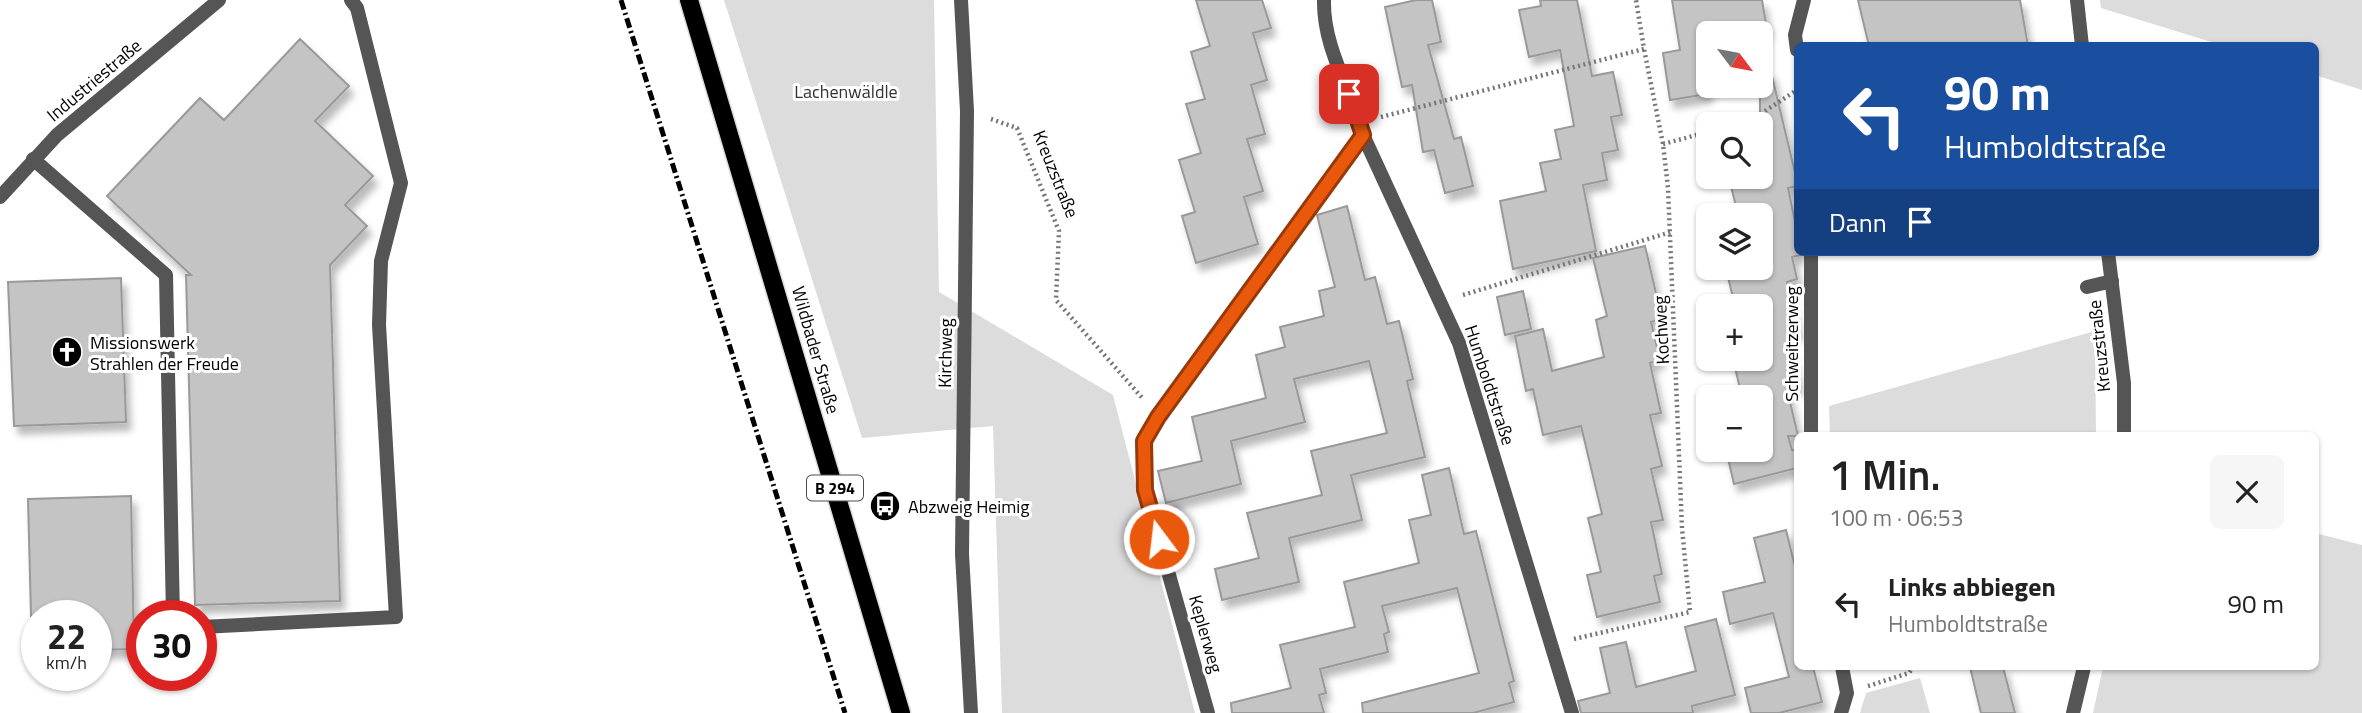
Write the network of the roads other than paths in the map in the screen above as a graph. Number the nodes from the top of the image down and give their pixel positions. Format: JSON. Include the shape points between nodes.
{"nodes":[{"id":1,"x":219,"y":0,"type":"edge"},
{"id":2,"x":351,"y":0,"type":"edge"},
{"id":3,"x":689,"y":0,"type":"edge"},
{"id":4,"x":961,"y":0,"type":"edge"},
{"id":5,"x":1324,"y":0,"type":"edge"},
{"id":6,"x":1804,"y":0,"type":"edge"},
{"id":7,"x":2077,"y":0,"type":"edge"},
{"id":8,"x":1796,"y":42,"type":"edge"},
{"id":9,"x":2082,"y":42,"type":"edge"},
{"id":10,"x":1362,"y":128,"type":"junction"},
{"id":11,"x":33,"y":159,"type":"junction"},
{"id":12,"x":0,"y":197,"type":"edge"},
{"id":13,"x":1811,"y":256,"type":"edge"},
{"id":14,"x":2109,"y":256,"type":"edge"},
{"id":15,"x":2112,"y":281,"type":"junction"},
{"id":16,"x":2087,"y":287,"type":"dead end"},
{"id":17,"x":1811,"y":432,"type":"edge"},
{"id":18,"x":2124,"y":432,"type":"edge"},
{"id":19,"x":173,"y":600,"type":"edge"},
{"id":20,"x":217,"y":626,"type":"edge"},
{"id":21,"x":1843,"y":670,"type":"edge"},
{"id":22,"x":2083,"y":670,"type":"edge"},
{"id":23,"x":969,"y":711,"type":"edge"},
{"id":24,"x":901,"y":713,"type":"edge"},
{"id":25,"x":1208,"y":713,"type":"edge"},
{"id":26,"x":1572,"y":713,"type":"edge"},
{"id":27,"x":1841,"y":713,"type":"edge"},
{"id":28,"x":2073,"y":713,"type":"edge"}],
"edges":[{"from":1,"to":11,"type":"street","name":"Industriestraße"},
{"from":2,"to":20,"type":"street","via":[[357,8],[401,183],[381,261],[379,324],[396,617]]},
{"from":3,"to":24,"type":"main road","name":"Wildbader Straße","number":"B 294"},
{"from":4,"to":23,"type":"street","name":"Kirchweg","via":[[967,111],[962,554]]},
{"from":5,"to":10,"type":"street","name":"Humboldtstraße","via":[[1330,46]]},
{"from":6,"to":8,"type":"street"},
{"from":7,"to":9,"type":"street"},
{"from":10,"to":25,"type":"street","name":"Keplerweg","via":[[1144,441],[1145,490]]},
{"from":10,"to":26,"type":"street","name":"Humboldtstraße","via":[[1459,343]]},
{"from":11,"to":12,"type":"street","name":"Industriestraße"},
{"from":11,"to":19,"type":"street","via":[[166,275]]},
{"from":13,"to":17,"type":"street","name":"Schweitzerweg"},
{"from":14,"to":15,"type":"street","name":"Kreuzstraße"},
{"from":15,"to":16,"type":"street"},
{"from":15,"to":18,"type":"street","name":"Kreuzstraße","via":[[2124,383]]},
{"from":21,"to":27,"type":"street","via":[[1847,693]]},
{"from":22,"to":28,"type":"street"}]}
